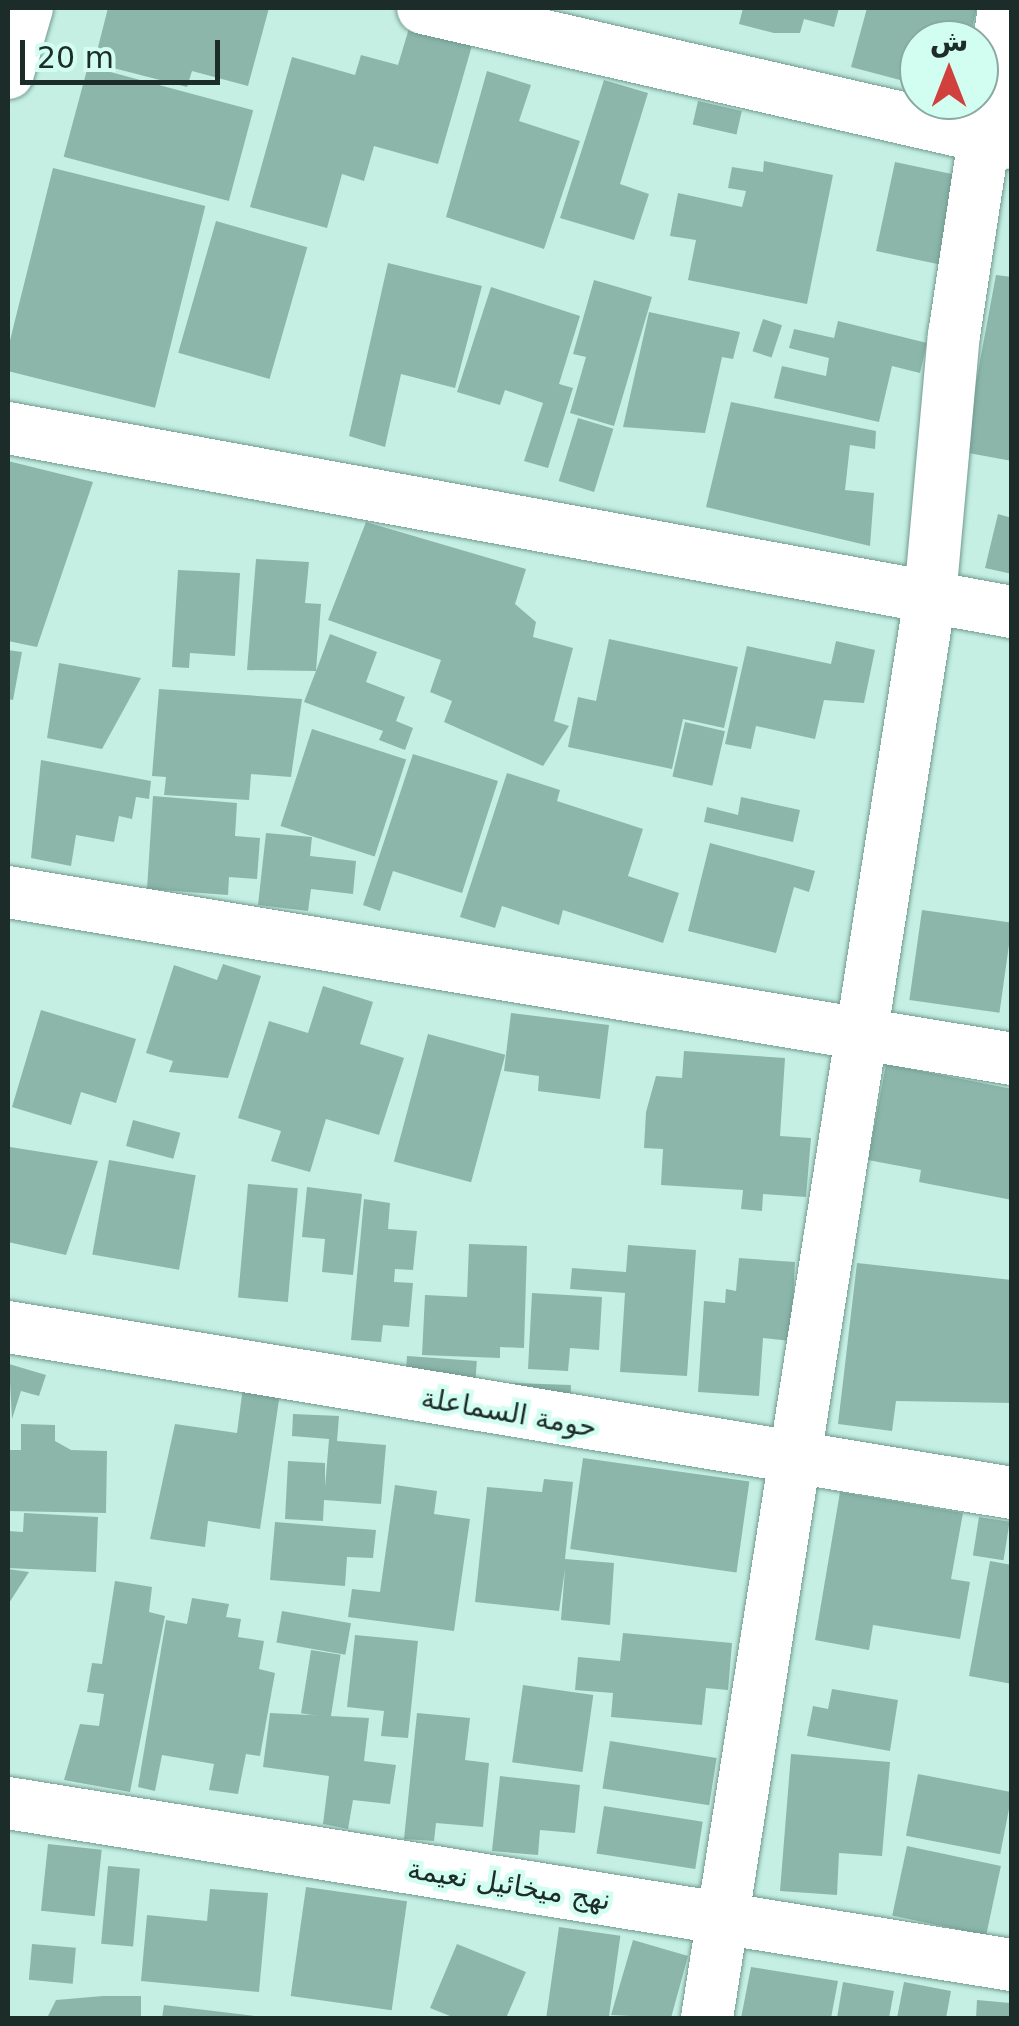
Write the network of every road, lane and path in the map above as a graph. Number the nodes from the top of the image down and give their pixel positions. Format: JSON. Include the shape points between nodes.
{"nodes":[{"id":1,"x":27,"y":8,"type":"edge"},
{"id":2,"x":423,"y":8,"type":"edge"},
{"id":3,"x":1004,"y":8,"type":"edge"},
{"id":4,"x":8,"y":73,"type":"edge"},
{"id":5,"x":995,"y":139,"type":"edge"},
{"id":6,"x":8,"y":428,"type":"edge"},
{"id":7,"x":930,"y":596,"type":"junction"},
{"id":8,"x":1012,"y":612,"type":"edge"},
{"id":9,"x":8,"y":892,"type":"edge"},
{"id":10,"x":860,"y":1033,"type":"junction"},
{"id":11,"x":1012,"y":1059,"type":"edge"},
{"id":12,"x":8,"y":1327,"type":"edge"},
{"id":13,"x":796,"y":1462,"type":"junction"},
{"id":14,"x":1012,"y":1493,"type":"edge"},
{"id":15,"x":8,"y":1803,"type":"edge"},
{"id":16,"x":726,"y":1920,"type":"junction"},
{"id":17,"x":1012,"y":1964,"type":"edge"},
{"id":18,"x":706,"y":2018,"type":"edge"}],
"edges":[{"from":1,"to":4,"type":"street"},
{"from":2,"to":5,"type":"street"},
{"from":3,"to":5,"type":"street"},
{"from":5,"to":7,"type":"street"},
{"from":6,"to":7,"type":"street"},
{"from":7,"to":8,"type":"street"},
{"from":7,"to":10,"type":"street"},
{"from":9,"to":10,"type":"street"},
{"from":10,"to":11,"type":"street"},
{"from":10,"to":13,"type":"street"},
{"from":12,"to":13,"type":"street","name":"حومة السماعلة"},
{"from":13,"to":14,"type":"street","name":"حومة السماعلة"},
{"from":13,"to":16,"type":"street"},
{"from":15,"to":16,"type":"street","name":"نهج ميخائيل نعيمة"},
{"from":16,"to":17,"type":"street","name":"نهج ميخائيل نعيمة"},
{"from":16,"to":18,"type":"street"}]}
